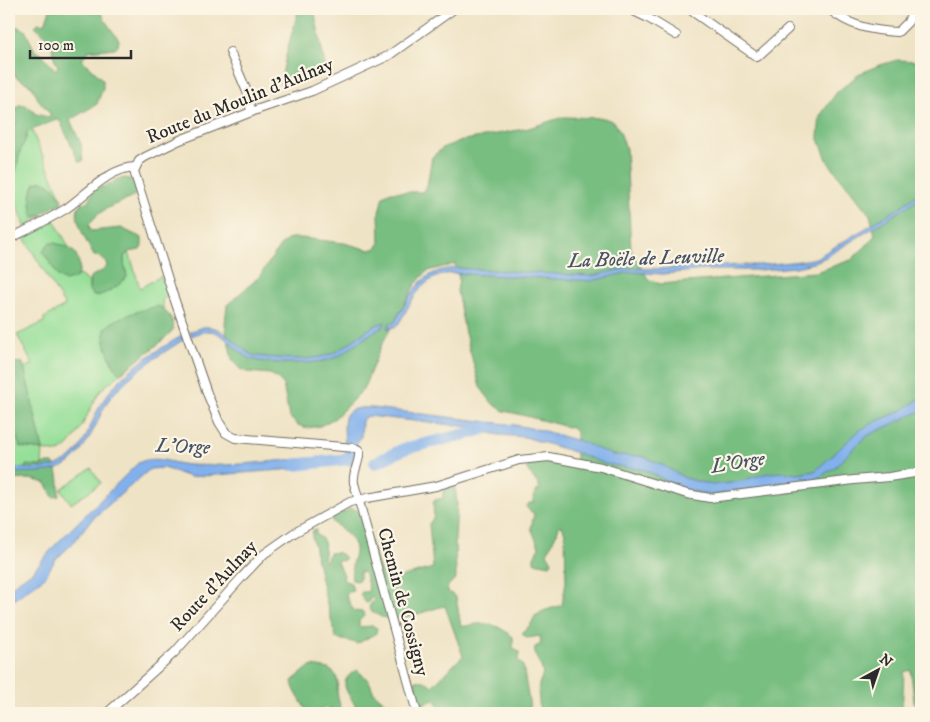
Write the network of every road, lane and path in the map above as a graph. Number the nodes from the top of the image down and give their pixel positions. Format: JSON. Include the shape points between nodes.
{"nodes":[{"id":1,"x":454,"y":9,"type":"edge"},
{"id":2,"x":629,"y":9,"type":"edge"},
{"id":3,"x":691,"y":9,"type":"edge"},
{"id":4,"x":829,"y":9,"type":"edge"},
{"id":5,"x":913,"y":9,"type":"edge"},
{"id":6,"x":788,"y":29,"type":"dead end"},
{"id":7,"x":676,"y":35,"type":"dead end"},
{"id":8,"x":230,"y":52,"type":"dead end"},
{"id":9,"x":251,"y":112,"type":"junction"},
{"id":10,"x":135,"y":167,"type":"junction"},
{"id":11,"x":9,"y":239,"type":"edge"},
{"id":12,"x":356,"y":464,"type":"joint"},
{"id":13,"x":921,"y":472,"type":"edge"},
{"id":14,"x":359,"y":500,"type":"junction"},
{"id":15,"x":106,"y":713,"type":"edge"},
{"id":16,"x":417,"y":713,"type":"edge"}],
"edges":[{"from":1,"to":9,"type":"street","name":"Route du Moulin d'Aulnay","via":[[388,56],[312,91]]},
{"from":2,"to":7,"type":"street"},
{"from":3,"to":6,"type":"street","via":[[757,57]]},
{"from":4,"to":5,"type":"street","via":[[857,26],[882,32],[898,32],[908,22]]},
{"from":8,"to":9,"type":"street","via":[[248,94]]},
{"from":9,"to":10,"type":"street","name":"Route du Moulin d'Aulnay","via":[[162,148],[139,161]]},
{"from":10,"to":11,"type":"street","via":[[126,167],[102,180],[66,208]]},
{"from":10,"to":12,"type":"street","name":"Route du Moulin d'Aulnay","via":[[135,177],[185,330],[209,399],[226,433],[235,438],[344,447],[357,451]]},
{"from":12,"to":14,"type":"street","name":"Chemin de Cossigny","via":[[352,476]]},
{"from":13,"to":14,"type":"street","name":"Route d'Aulnay","via":[[710,498],[601,467],[549,457],[519,460],[427,488]]},
{"from":14,"to":15,"type":"street","name":"Route d'Aulnay","via":[[294,533],[264,554],[174,653]]},
{"from":14,"to":16,"type":"street","name":"Chemin de Cossigny"}]}
